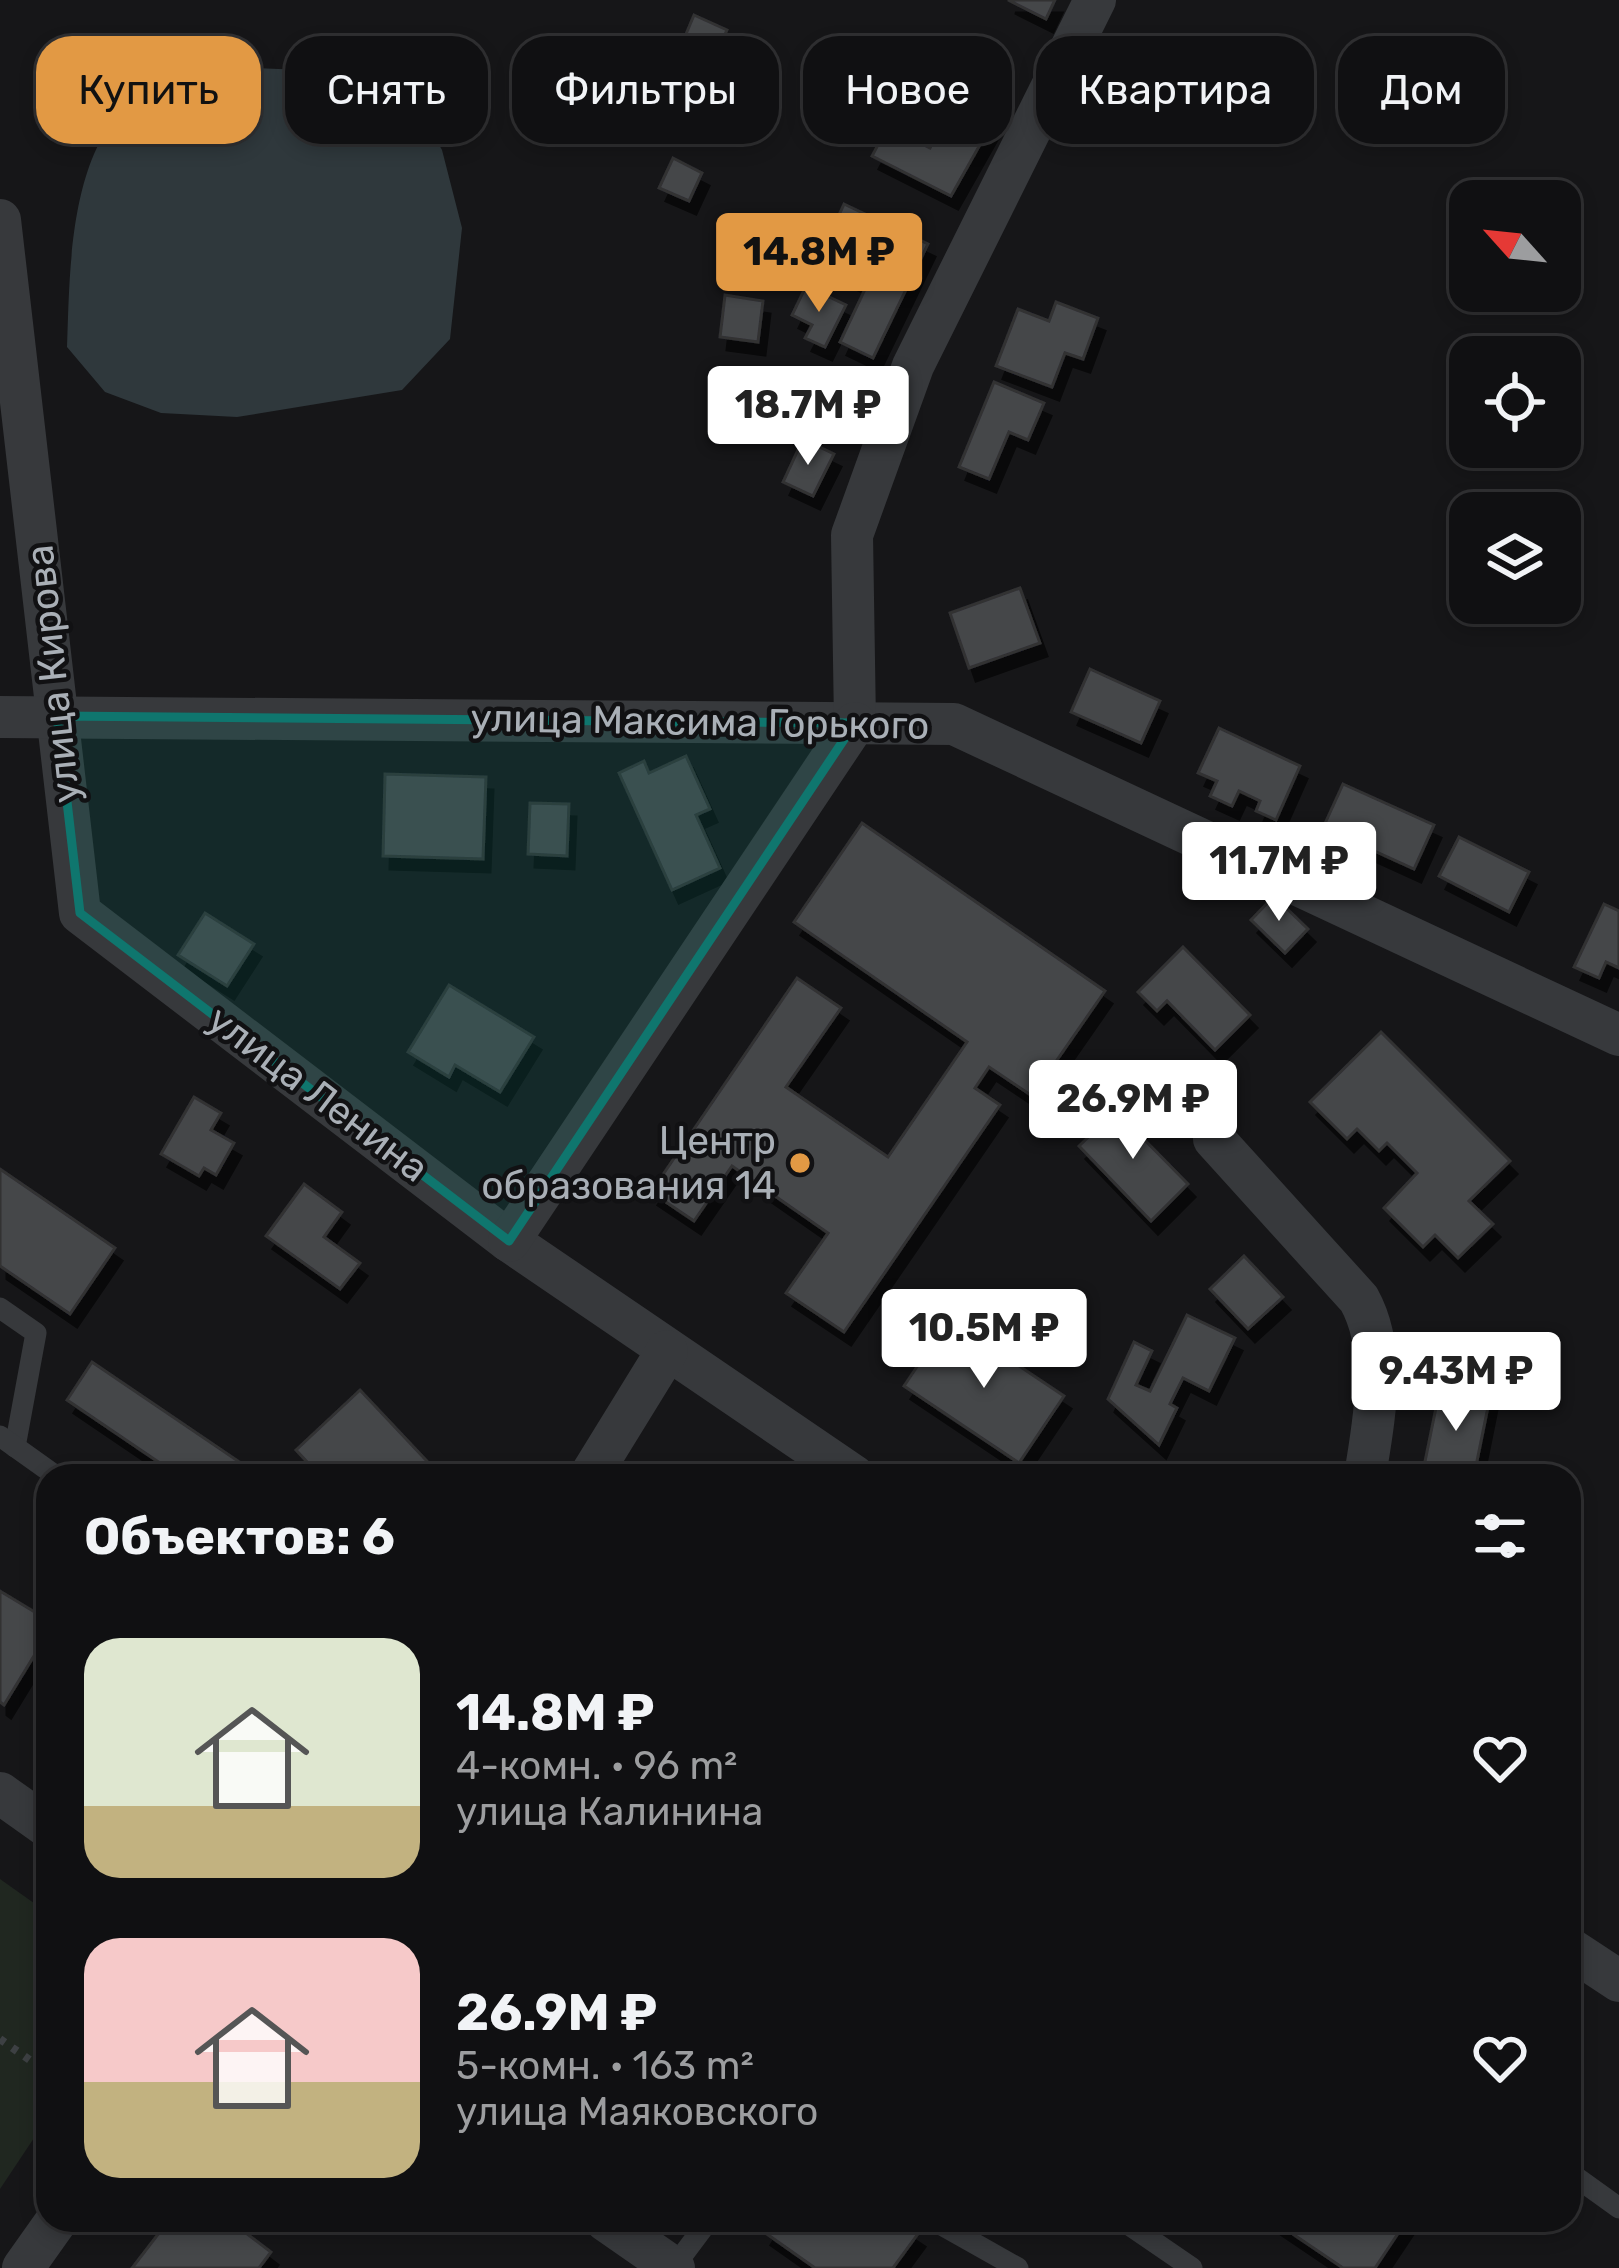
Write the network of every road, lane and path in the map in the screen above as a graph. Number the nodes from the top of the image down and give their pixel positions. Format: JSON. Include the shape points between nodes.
{"nodes":[{"id":1,"x":1095,"y":0,"type":"edge"},
{"id":2,"x":0,"y":220,"type":"edge"},
{"id":3,"x":58,"y":716,"type":"junction"},
{"id":4,"x":0,"y":717,"type":"edge"},
{"id":5,"x":855,"y":723,"type":"junction"},
{"id":6,"x":80,"y":913,"type":"joint"},
{"id":7,"x":1619,"y":1035,"type":"edge"},
{"id":8,"x":1214,"y":1139,"type":"dead end"},
{"id":9,"x":509,"y":1240,"type":"junction"},
{"id":10,"x":0,"y":1308,"type":"edge"},
{"id":11,"x":668,"y":1351,"type":"junction"},
{"id":12,"x":7,"y":1442,"type":"edge"},
{"id":13,"x":39,"y":1464,"type":"edge"},
{"id":14,"x":597,"y":1464,"type":"edge"},
{"id":15,"x":836,"y":1464,"type":"edge"},
{"id":16,"x":1367,"y":1464,"type":"edge"},
{"id":17,"x":0,"y":1793,"type":"edge"},
{"id":18,"x":36,"y":1818,"type":"edge"},
{"id":19,"x":1581,"y":1956,"type":"edge"},
{"id":20,"x":1619,"y":1981,"type":"edge"},
{"id":21,"x":0,"y":2038,"type":"edge"},
{"id":22,"x":36,"y":2064,"type":"edge"},
{"id":23,"x":1581,"y":2180,"type":"edge"},
{"id":24,"x":1619,"y":2207,"type":"edge"},
{"id":25,"x":48,"y":2232,"type":"edge"},
{"id":26,"x":622,"y":2232,"type":"edge"},
{"id":27,"x":701,"y":2232,"type":"edge"},
{"id":28,"x":954,"y":2232,"type":"edge"},
{"id":29,"x":1140,"y":2232,"type":"edge"},
{"id":30,"x":23,"y":2268,"type":"edge"},
{"id":31,"x":673,"y":2268,"type":"edge"},
{"id":32,"x":1018,"y":2268,"type":"edge"},
{"id":33,"x":1192,"y":2268,"type":"edge"}],
"edges":[{"from":1,"to":5,"type":"street","via":[[914,366],[852,536]]},
{"from":2,"to":3,"type":"street","name":"улица Кирова"},
{"from":3,"to":4,"type":"street","name":"улица Максима Горького"},
{"from":3,"to":5,"type":"street","name":"улица Максима Горького"},
{"from":3,"to":6,"type":"street","name":"улица Кирова"},
{"from":5,"to":7,"type":"street","name":"улица Максима Горького","via":[[954,724]]},
{"from":5,"to":9,"type":"street"},
{"from":6,"to":9,"type":"street","name":"улица Ленина"},
{"from":8,"to":16,"type":"street","via":[[1359,1299],[1374,1327]]},
{"from":9,"to":11,"type":"street","name":"улица Ленина"},
{"from":10,"to":12,"type":"lane","via":[[36,1333]]},
{"from":11,"to":14,"type":"street"},
{"from":11,"to":15,"type":"street","name":"улица Ленина"},
{"from":12,"to":13,"type":"lane"},
{"from":17,"to":18,"type":"street"},
{"from":19,"to":20,"type":"street"},
{"from":21,"to":22,"type":"path"},
{"from":23,"to":24,"type":"lane"},
{"from":25,"to":30,"type":"street"},
{"from":26,"to":31,"type":"street"},
{"from":27,"to":31,"type":"lane"},
{"from":28,"to":32,"type":"lane"},
{"from":29,"to":33,"type":"lane"}]}
